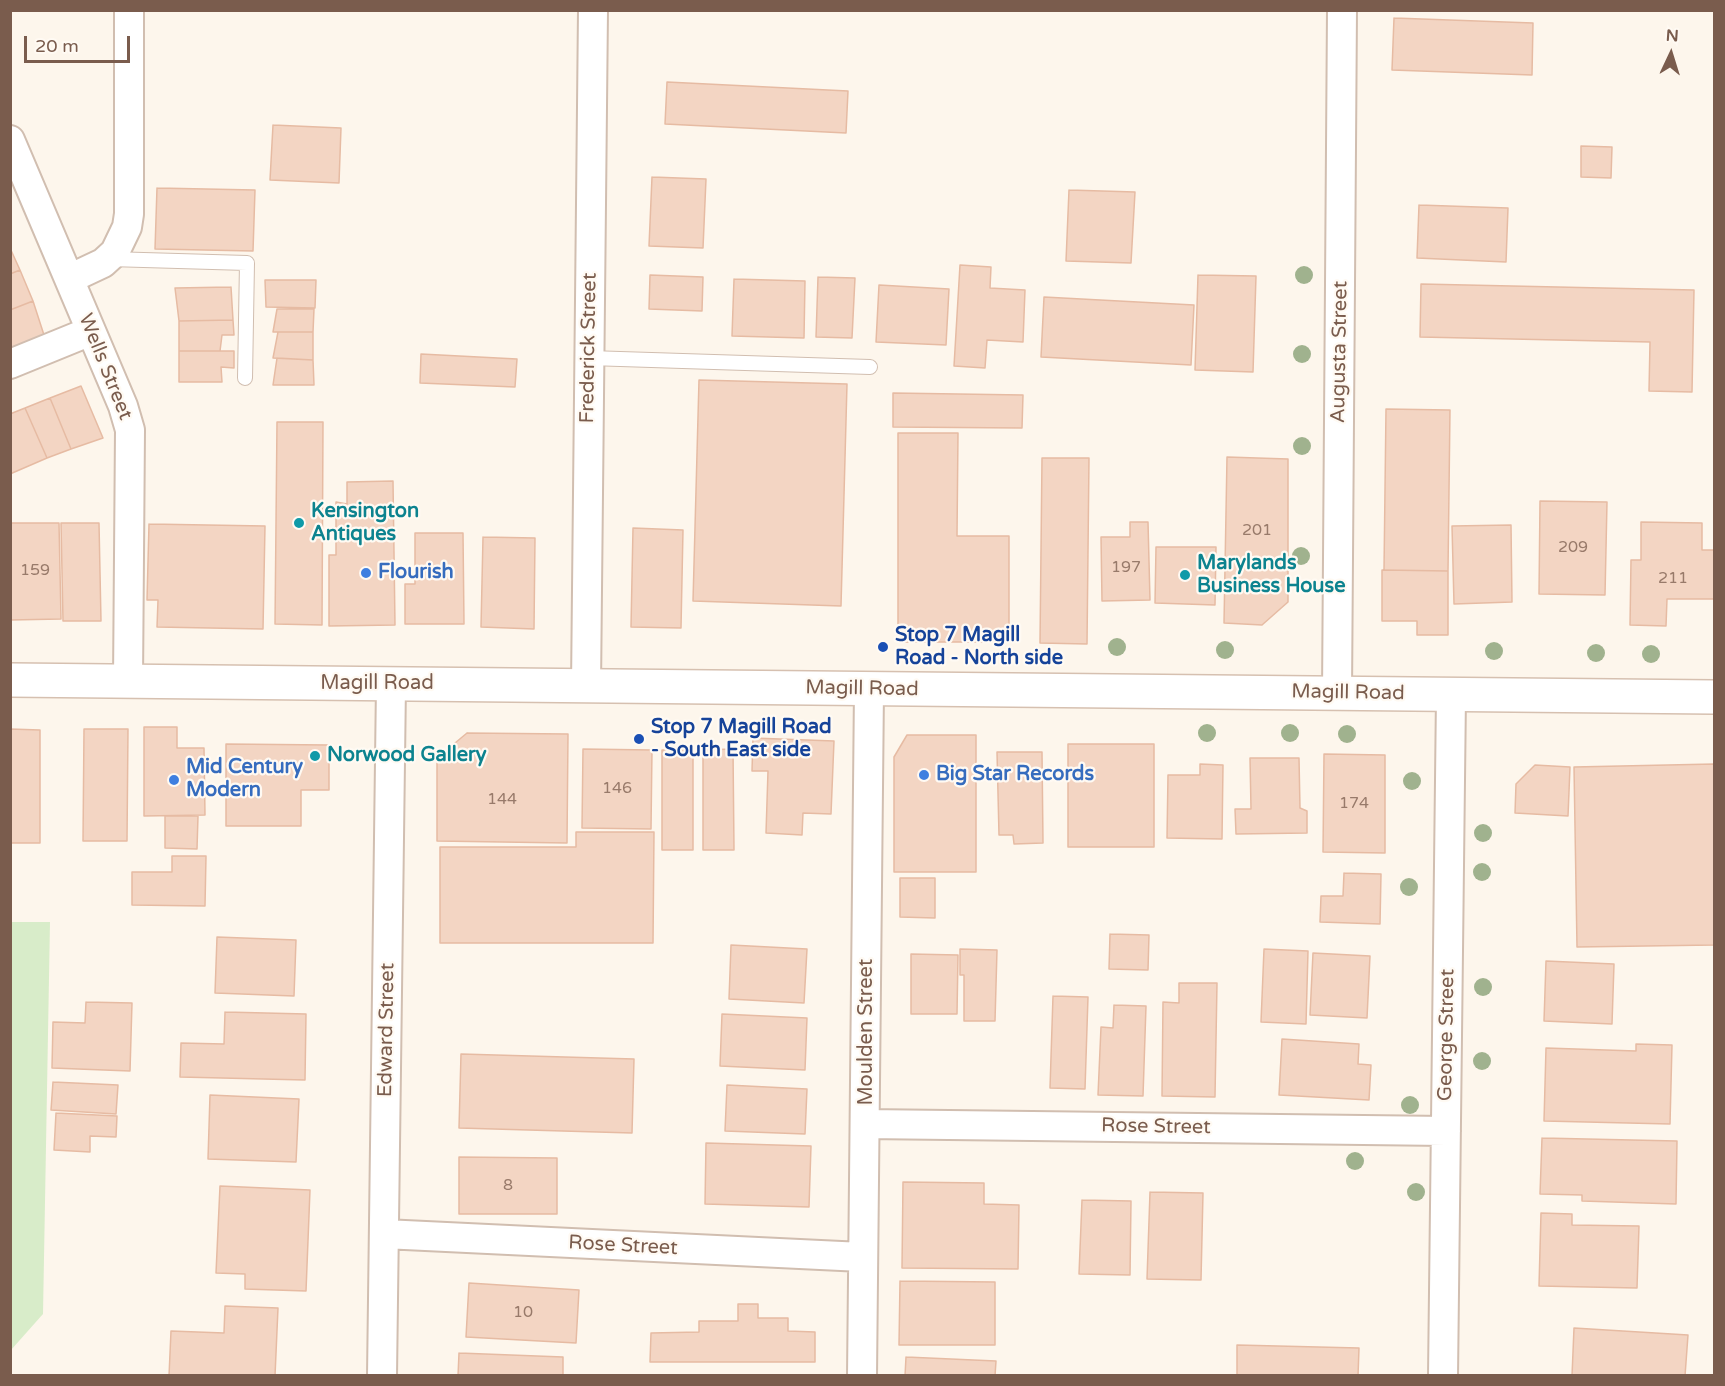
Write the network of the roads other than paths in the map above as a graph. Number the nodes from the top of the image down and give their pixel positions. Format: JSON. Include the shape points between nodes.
{"nodes":[{"id":1,"x":129,"y":10,"type":"edge"},
{"id":2,"x":593,"y":10,"type":"edge"},
{"id":3,"x":1342,"y":10,"type":"edge"},
{"id":4,"x":10,"y":140,"type":"edge"},
{"id":5,"x":107,"y":259,"type":"junction"},
{"id":6,"x":69,"y":279,"type":"junction"},
{"id":7,"x":91,"y":331,"type":"junction"},
{"id":8,"x":589,"y":358,"type":"junction"},
{"id":9,"x":10,"y":364,"type":"edge"},
{"id":10,"x":870,"y":367,"type":"dead end"},
{"id":11,"x":245,"y":378,"type":"dead end"},
{"id":12,"x":10,"y":680,"type":"edge"},
{"id":13,"x":128,"y":681,"type":"junction"},
{"id":14,"x":391,"y":684,"type":"junction"},
{"id":15,"x":586,"y":686,"type":"junction"},
{"id":16,"x":869,"y":689,"type":"junction"},
{"id":17,"x":1337,"y":693,"type":"junction"},
{"id":18,"x":1451,"y":695,"type":"junction"},
{"id":19,"x":1714,"y":697,"type":"edge"},
{"id":20,"x":866,"y":1124,"type":"junction"},
{"id":21,"x":1446,"y":1131,"type":"junction"},
{"id":22,"x":384,"y":1234,"type":"junction"},
{"id":23,"x":862,"y":1257,"type":"junction"},
{"id":24,"x":382,"y":1376,"type":"edge"},
{"id":25,"x":862,"y":1376,"type":"edge"},
{"id":26,"x":1443,"y":1376,"type":"edge"}],
"edges":[{"from":1,"to":5,"type":"street","via":[[129,214],[123,240]]},
{"from":2,"to":8,"type":"street","name":"Frederick Street"},
{"from":3,"to":17,"type":"street","name":"Augusta Street"},
{"from":4,"to":6,"type":"street","name":"Wells Street"},
{"from":5,"to":6,"type":"street"},
{"from":5,"to":11,"type":"lane","via":[[247,262]]},
{"from":6,"to":7,"type":"street","name":"Wells Street"},
{"from":7,"to":9,"type":"street"},
{"from":7,"to":13,"type":"street","name":"Wells Street","via":[[130,430]]},
{"from":8,"to":10,"type":"lane"},
{"from":8,"to":15,"type":"street","name":"Frederick Street"},
{"from":12,"to":13,"type":"main road","name":"Magill Road"},
{"from":13,"to":14,"type":"main road","name":"Magill Road"},
{"from":14,"to":15,"type":"main road","name":"Magill Road"},
{"from":14,"to":22,"type":"street","name":"Edward Street"},
{"from":15,"to":16,"type":"main road","name":"Magill Road"},
{"from":16,"to":17,"type":"main road","name":"Magill Road"},
{"from":16,"to":20,"type":"street","name":"Moulden Street"},
{"from":17,"to":18,"type":"main road","name":"Magill Road"},
{"from":18,"to":19,"type":"main road","name":"Magill Road"},
{"from":18,"to":21,"type":"street","name":"George Street"},
{"from":20,"to":21,"type":"street","name":"Rose Street"},
{"from":20,"to":23,"type":"street","name":"Moulden Street"},
{"from":21,"to":26,"type":"street","name":"George Street"},
{"from":22,"to":23,"type":"street","name":"Rose Street"},
{"from":22,"to":24,"type":"street","name":"Edward Street"},
{"from":23,"to":25,"type":"street","name":"Moulden Street"}]}
